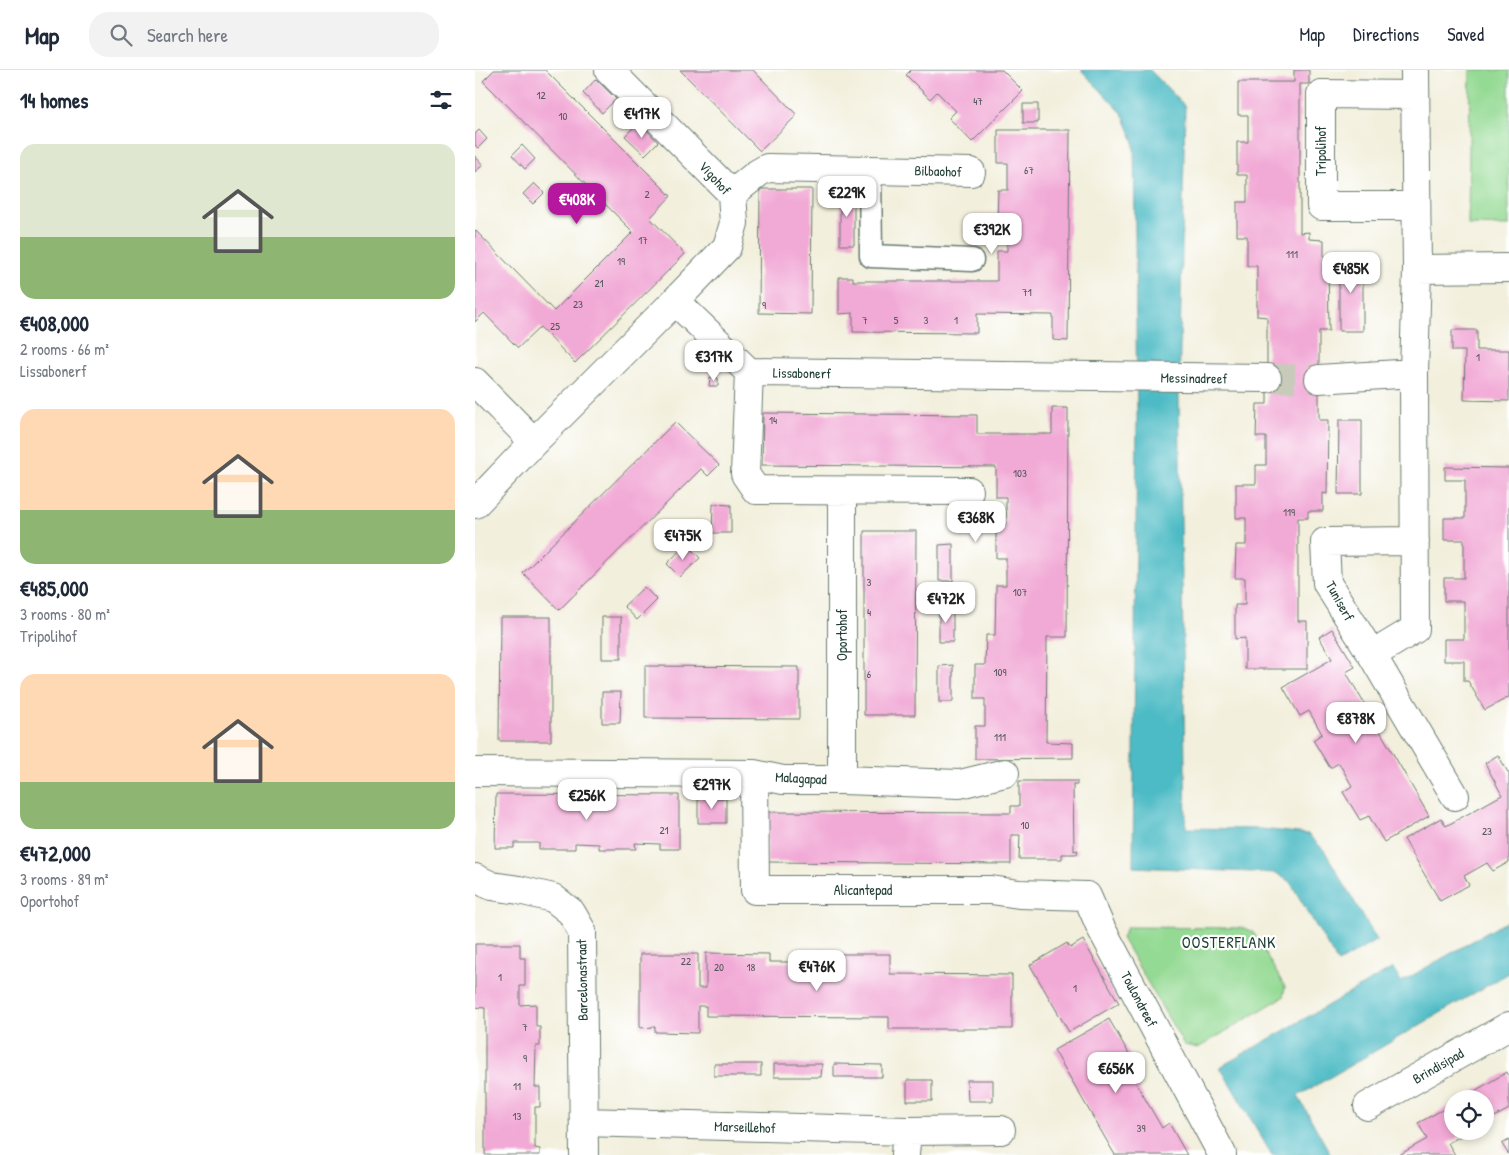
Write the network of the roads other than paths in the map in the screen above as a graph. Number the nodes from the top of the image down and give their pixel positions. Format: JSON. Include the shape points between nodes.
{"nodes":[{"id":1,"x":609,"y":70,"type":"edge"},
{"id":2,"x":1415,"y":83,"type":"edge"},
{"id":3,"x":870,"y":169,"type":"junction"},
{"id":4,"x":971,"y":172,"type":"dead end"},
{"id":5,"x":733,"y":194,"type":"junction"},
{"id":6,"x":1416,"y":206,"type":"junction"},
{"id":7,"x":973,"y":260,"type":"dead end"},
{"id":8,"x":1509,"y":268,"type":"edge"},
{"id":9,"x":1417,"y":269,"type":"junction"},
{"id":10,"x":675,"y":301,"type":"junction"},
{"id":11,"x":749,"y":372,"type":"junction"},
{"id":12,"x":1414,"y":373,"type":"junction"},
{"id":13,"x":1122,"y":376,"type":"joint"},
{"id":14,"x":1267,"y":378,"type":"tunnel mouth"},
{"id":15,"x":1319,"y":379,"type":"tunnel mouth"},
{"id":16,"x":475,"y":382,"type":"edge"},
{"id":17,"x":534,"y":442,"type":"junction"},
{"id":18,"x":969,"y":490,"type":"dead end"},
{"id":19,"x":842,"y":491,"type":"junction"},
{"id":20,"x":475,"y":504,"type":"edge"},
{"id":21,"x":1415,"y":541,"type":"junction"},
{"id":22,"x":1372,"y":655,"type":"junction"},
{"id":23,"x":475,"y":772,"type":"edge"},
{"id":24,"x":1005,"y":773,"type":"dead end"},
{"id":25,"x":753,"y":774,"type":"junction"},
{"id":26,"x":841,"y":780,"type":"junction"},
{"id":27,"x":1455,"y":796,"type":"dead end"},
{"id":28,"x":475,"y":878,"type":"edge"},
{"id":29,"x":1087,"y":896,"type":"joint"},
{"id":30,"x":1509,"y":1026,"type":"edge"},
{"id":31,"x":1368,"y":1106,"type":"dead end"},
{"id":32,"x":584,"y":1122,"type":"junction"},
{"id":33,"x":1001,"y":1130,"type":"dead end"},
{"id":34,"x":906,"y":1143,"type":"edge"},
{"id":35,"x":1222,"y":1154,"type":"edge"},
{"id":36,"x":584,"y":1155,"type":"edge"}],
"edges":[{"from":1,"to":5,"type":"street","name":"Vigohof"},
{"from":2,"to":6,"type":"street","name":"Tripolihof"},
{"from":2,"to":6,"type":"street","name":"Tripolihof","via":[[1321,94],[1321,206]]},
{"from":3,"to":4,"type":"street","name":"Bilbaohof"},
{"from":3,"to":5,"type":"street","name":"Bilbaohof","via":[[767,168]]},
{"from":3,"to":7,"type":"lane","via":[[871,256]]},
{"from":5,"to":10,"type":"street","name":"Vigohof","via":[[734,223],[727,247]]},
{"from":6,"to":9,"type":"street","name":"Tripolihof"},
{"from":8,"to":9,"type":"street"},
{"from":9,"to":12,"type":"street","name":"Tripolihof"},
{"from":10,"to":11,"type":"street"},
{"from":10,"to":17,"type":"street"},
{"from":11,"to":13,"type":"street","name":"Lissabonerf"},
{"from":11,"to":19,"type":"street","via":[[745,474],[756,490]]},
{"from":12,"to":15,"type":"street"},
{"from":12,"to":21,"type":"street"},
{"from":13,"to":14,"type":"street","name":"Messinadreef"},
{"from":16,"to":17,"type":"street"},
{"from":17,"to":20,"type":"street"},
{"from":18,"to":19,"type":"street"},
{"from":19,"to":26,"type":"street","name":"Oportohof"},
{"from":21,"to":22,"type":"street","via":[[1415,629]]},
{"from":21,"to":22,"type":"street","name":"Tuniserf","via":[[1325,542],[1327,583]]},
{"from":22,"to":27,"type":"street","name":"Tuniserf"},
{"from":23,"to":25,"type":"street","name":"Malagapad"},
{"from":24,"to":26,"type":"street","name":"Malagapad","via":[[961,784]]},
{"from":25,"to":26,"type":"street","name":"Malagapad","via":[[783,780]]},
{"from":25,"to":29,"type":"street","name":"Alicantepad","via":[[755,890],[991,890]]},
{"from":28,"to":32,"type":"street","name":"Barcelonastraat","via":[[492,886],[553,898],[571,912],[582,931]]},
{"from":29,"to":35,"type":"street","name":"Toulondreef"},
{"from":30,"to":31,"type":"street","name":"Brindisipad"},
{"from":32,"to":34,"type":"street","name":"Marseillehof"},
{"from":32,"to":36,"type":"street","name":"Barcelonastraat"},
{"from":33,"to":34,"type":"street","name":"Marseillehof"}]}
